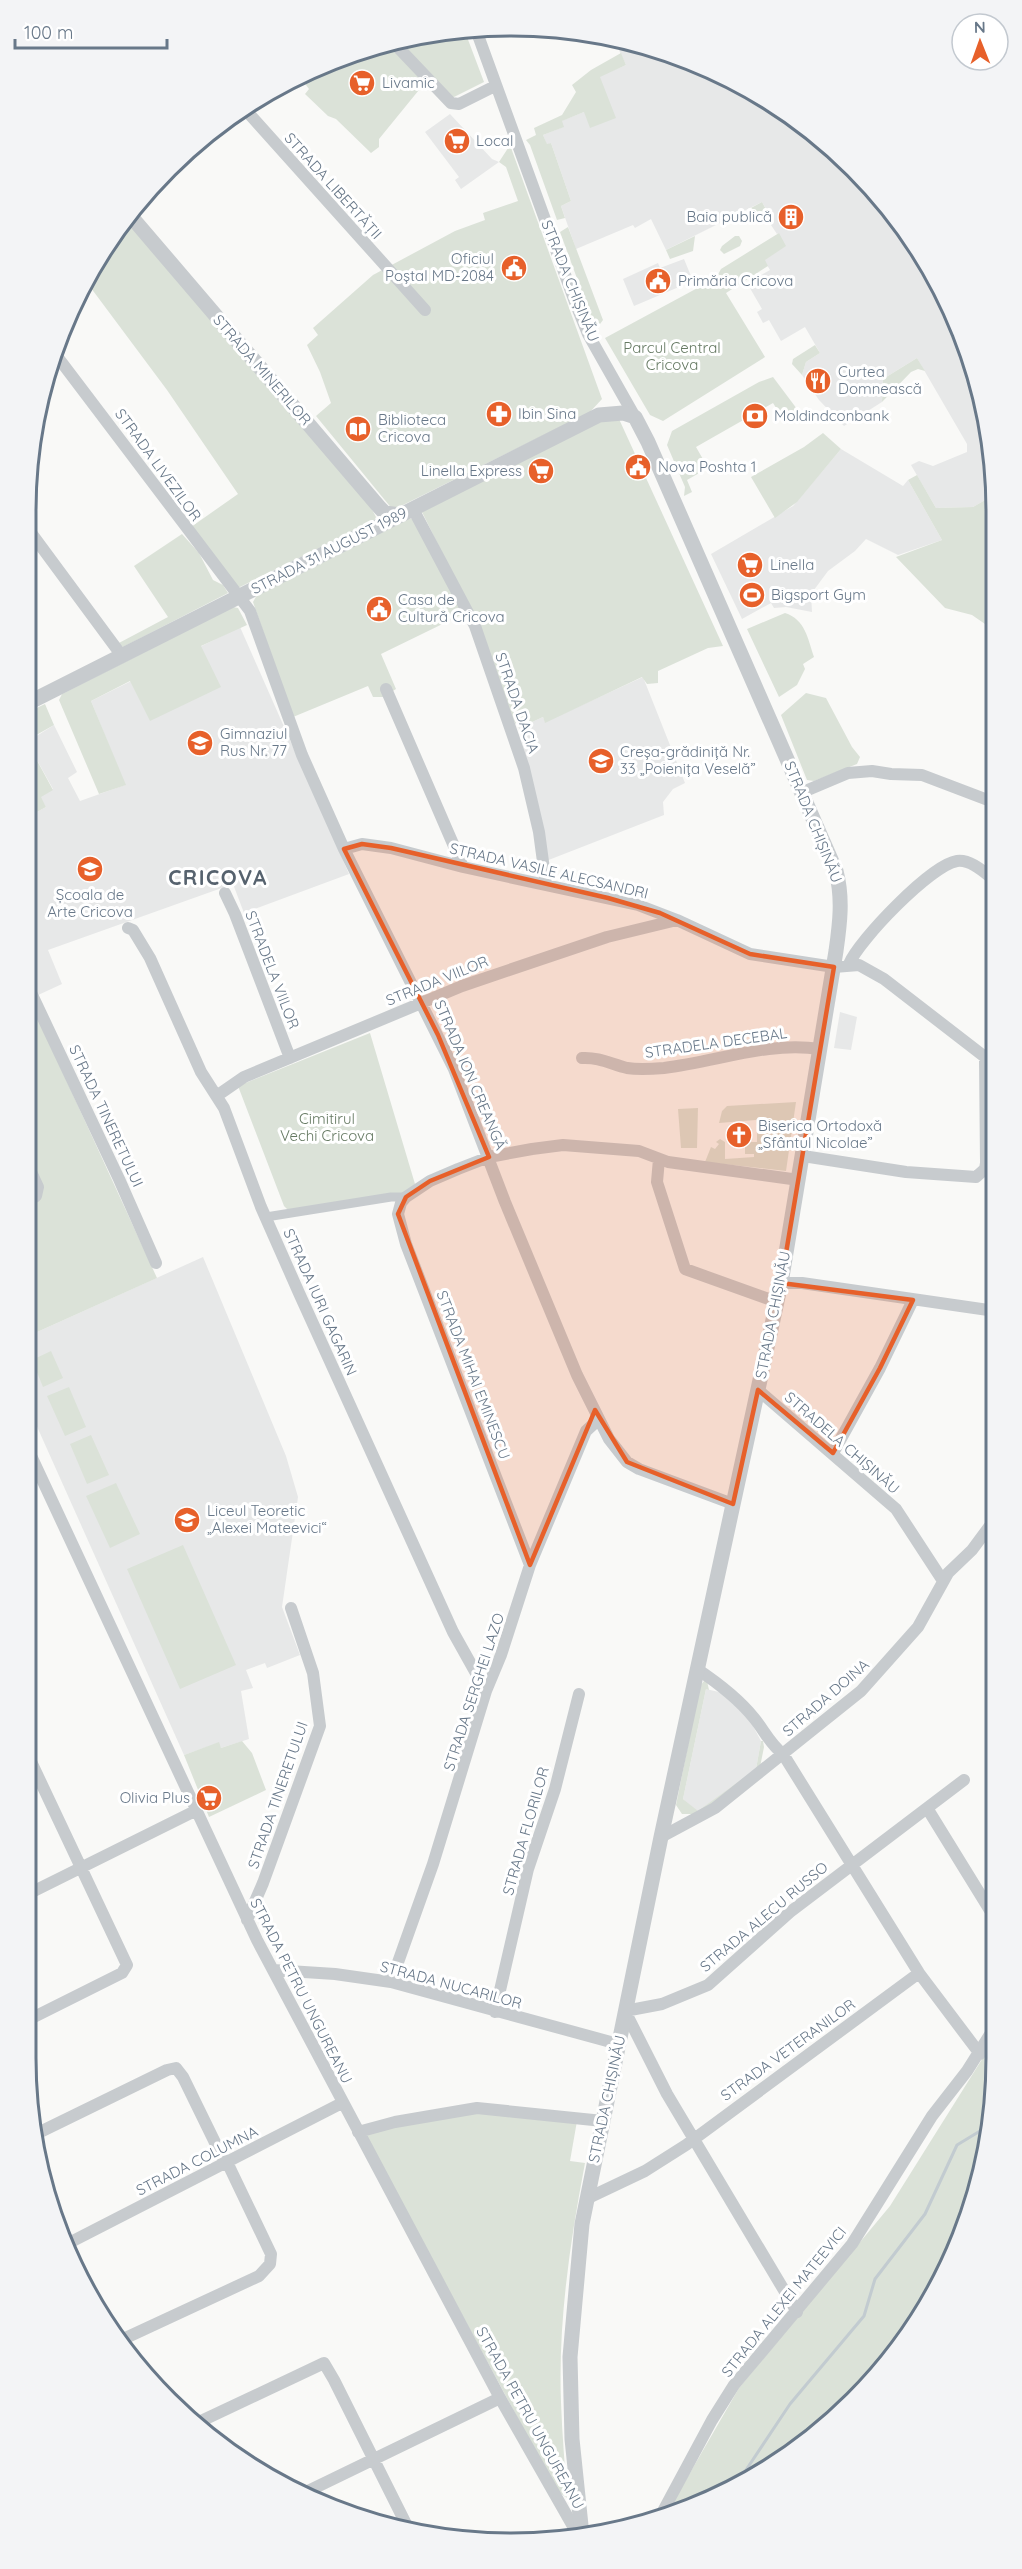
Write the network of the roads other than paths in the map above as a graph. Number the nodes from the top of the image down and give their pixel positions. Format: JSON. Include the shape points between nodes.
{"nodes":[{"id":1,"x":478,"y":37,"type":"edge"},
{"id":2,"x":400,"y":49,"type":"edge"},
{"id":3,"x":495,"y":86,"type":"junction"},
{"id":4,"x":250,"y":114,"type":"edge"},
{"id":5,"x":135,"y":221,"type":"edge"},
{"id":6,"x":425,"y":310,"type":"dead end"},
{"id":7,"x":60,"y":361,"type":"edge"},
{"id":8,"x":635,"y":417,"type":"junction"},
{"id":9,"x":406,"y":512,"type":"junction"},
{"id":10,"x":36,"y":540,"type":"edge"},
{"id":11,"x":237,"y":597,"type":"junction"},
{"id":12,"x":122,"y":656,"type":"junction"},
{"id":13,"x":386,"y":689,"type":"dead end"},
{"id":14,"x":36,"y":699,"type":"edge"},
{"id":15,"x":803,"y":792,"type":"junction"},
{"id":16,"x":986,"y":799,"type":"edge"},
{"id":17,"x":344,"y":849,"type":"junction"},
{"id":18,"x":463,"y":867,"type":"junction"},
{"id":19,"x":986,"y":874,"type":"edge"},
{"id":20,"x":546,"y":884,"type":"junction"},
{"id":21,"x":225,"y":893,"type":"dead end"},
{"id":22,"x":676,"y":920,"type":"junction"},
{"id":23,"x":128,"y":928,"type":"dead end"},
{"id":24,"x":841,"y":966,"type":"junction"},
{"id":25,"x":422,"y":1002,"type":"junction"},
{"id":26,"x":36,"y":1003,"type":"edge"},
{"id":27,"x":820,"y":1049,"type":"junction"},
{"id":28,"x":290,"y":1058,"type":"junction"},
{"id":29,"x":582,"y":1058,"type":"dead end"},
{"id":30,"x":986,"y":1059,"type":"edge"},
{"id":31,"x":218,"y":1095,"type":"junction"},
{"id":32,"x":803,"y":1156,"type":"junction"},
{"id":33,"x":489,"y":1157,"type":"junction"},
{"id":34,"x":658,"y":1159,"type":"junction"},
{"id":35,"x":986,"y":1163,"type":"edge"},
{"id":36,"x":799,"y":1180,"type":"junction"},
{"id":37,"x":406,"y":1197,"type":"junction"},
{"id":38,"x":266,"y":1217,"type":"junction"},
{"id":39,"x":156,"y":1263,"type":"dead end"},
{"id":40,"x":781,"y":1283,"type":"junction"},
{"id":41,"x":913,"y":1300,"type":"junction"},
{"id":42,"x":777,"y":1302,"type":"junction"},
{"id":43,"x":986,"y":1310,"type":"edge"},
{"id":44,"x":758,"y":1390,"type":"junction"},
{"id":45,"x":599,"y":1419,"type":"junction"},
{"id":46,"x":833,"y":1453,"type":"junction"},
{"id":47,"x":36,"y":1467,"type":"edge"},
{"id":48,"x":733,"y":1504,"type":"junction"},
{"id":49,"x":986,"y":1531,"type":"edge"},
{"id":50,"x":530,"y":1564,"type":"junction"},
{"id":51,"x":943,"y":1581,"type":"junction"},
{"id":52,"x":291,"y":1608,"type":"dead end"},
{"id":53,"x":697,"y":1669,"type":"junction"},
{"id":54,"x":486,"y":1691,"type":"junction"},
{"id":55,"x":579,"y":1694,"type":"dead end"},
{"id":56,"x":783,"y":1754,"type":"junction"},
{"id":57,"x":36,"y":1771,"type":"edge"},
{"id":58,"x":964,"y":1780,"type":"dead end"},
{"id":59,"x":927,"y":1808,"type":"junction"},
{"id":60,"x":195,"y":1811,"type":"junction"},
{"id":61,"x":661,"y":1837,"type":"junction"},
{"id":62,"x":853,"y":1863,"type":"junction"},
{"id":63,"x":83,"y":1867,"type":"junction"},
{"id":64,"x":36,"y":1890,"type":"edge"},
{"id":65,"x":986,"y":1904,"type":"edge"},
{"id":66,"x":247,"y":1920,"type":"junction"},
{"id":67,"x":273,"y":1970,"type":"junction"},
{"id":68,"x":919,"y":1973,"type":"junction"},
{"id":69,"x":391,"y":1982,"type":"junction"},
{"id":70,"x":625,"y":2011,"type":"junction"},
{"id":71,"x":495,"y":2012,"type":"junction"},
{"id":72,"x":36,"y":2016,"type":"edge"},
{"id":73,"x":986,"y":2043,"type":"edge"},
{"id":74,"x":618,"y":2044,"type":"junction"},
{"id":75,"x":980,"y":2054,"type":"junction"},
{"id":76,"x":342,"y":2103,"type":"junction"},
{"id":77,"x":603,"y":2121,"type":"junction"},
{"id":78,"x":42,"y":2131,"type":"edge"},
{"id":79,"x":358,"y":2132,"type":"junction"},
{"id":80,"x":693,"y":2139,"type":"junction"},
{"id":81,"x":226,"y":2163,"type":"junction"},
{"id":82,"x":586,"y":2199,"type":"junction"},
{"id":83,"x":73,"y":2241,"type":"edge"},
{"id":84,"x":797,"y":2312,"type":"junction"},
{"id":85,"x":127,"y":2337,"type":"edge"},
{"id":86,"x":500,"y":2398,"type":"junction"},
{"id":87,"x":204,"y":2420,"type":"edge"},
{"id":88,"x":374,"y":2459,"type":"junction"},
{"id":89,"x":312,"y":2489,"type":"edge"},
{"id":90,"x":665,"y":2508,"type":"edge"},
{"id":91,"x":404,"y":2521,"type":"edge"},
{"id":92,"x":576,"y":2528,"type":"edge"},
{"id":93,"x":579,"y":2528,"type":"edge"}],
"edges":[{"from":1,"to":3,"type":"street","name":"STRADA CHIȘINĂU"},
{"from":2,"to":3,"type":"street","via":[[451,103],[459,104]]},
{"from":3,"to":8,"type":"street","name":"STRADA CHIȘINĂU","via":[[583,323]]},
{"from":4,"to":6,"type":"street","name":"STRADA LIBERTĂȚII"},
{"from":5,"to":9,"type":"street","name":"STRADA MINERILOR","via":[[380,508],[386,513]]},
{"from":7,"to":11,"type":"street","name":"STRADA LIVEZILOR"},
{"from":8,"to":9,"type":"street","name":"STRADA 31 AUGUST 1989","via":[[623,413],[599,415]]},
{"from":8,"to":15,"type":"street","name":"STRADA CHIȘINĂU"},
{"from":9,"to":11,"type":"street","name":"STRADA 31 AUGUST 1989"},
{"from":9,"to":20,"type":"street","name":"STRADA DACIA","via":[[475,626],[524,768]]},
{"from":10,"to":12,"type":"street"},
{"from":11,"to":12,"type":"street","name":"STRADA 31 AUGUST 1989"},
{"from":11,"to":17,"type":"street","name":"STRADA ION CREANGĂ","via":[[250,611],[302,755]]},
{"from":12,"to":14,"type":"street","name":"STRADA 31 AUGUST 1989"},
{"from":13,"to":18,"type":"street"},
{"from":15,"to":16,"type":"street","via":[[848,773],[872,771],[922,775]]},
{"from":15,"to":24,"type":"street","name":"STRADA CHIȘINĂU","via":[[840,886]]},
{"from":17,"to":18,"type":"street","name":"STRADA VASILE ALECSANDRI","via":[[362,844],[391,848]]},
{"from":17,"to":25,"type":"street","name":"STRADA ION CREANGĂ"},
{"from":18,"to":20,"type":"street","name":"STRADA VASILE ALECSANDRI"},
{"from":19,"to":24,"type":"street","via":[[968,862],[949,864],[901,901]]},
{"from":20,"to":22,"type":"street","name":"STRADA VASILE ALECSANDRI","via":[[638,905]]},
{"from":21,"to":28,"type":"street","name":"STRADELA VIILOR"},
{"from":22,"to":24,"type":"street","name":"STRADA VASILE ALECSANDRI","via":[[750,954]]},
{"from":22,"to":25,"type":"street","name":"STRADA VIILOR","via":[[607,937]]},
{"from":23,"to":31,"type":"street","name":"STRADA IURI GAGARIN","via":[[150,958],[201,1072]]},
{"from":24,"to":27,"type":"street","name":"STRADA CHIȘINĂU"},
{"from":24,"to":30,"type":"street","name":"STRADA VASILE ALECSANDRI","via":[[869,969],[884,978]]},
{"from":25,"to":28,"type":"street","name":"STRADA VIILOR"},
{"from":25,"to":33,"type":"street","name":"STRADA ION CREANGĂ"},
{"from":26,"to":39,"type":"street","name":"STRADA TINERETULUI"},
{"from":27,"to":29,"type":"street","name":"STRADELA DECEBAL","via":[[776,1047],[644,1069]]},
{"from":27,"to":32,"type":"street","name":"STRADA CHIȘINĂU"},
{"from":28,"to":31,"type":"street","name":"STRADA VIILOR","via":[[244,1077]]},
{"from":31,"to":38,"type":"street","name":"STRADA IURI GAGARIN"},
{"from":32,"to":35,"type":"street","via":[[968,1178],[980,1174]]},
{"from":32,"to":36,"type":"street","name":"STRADA CHIȘINĂU"},
{"from":33,"to":34,"type":"street","via":[[563,1145],[639,1151]]},
{"from":33,"to":37,"type":"street","via":[[430,1181]]},
{"from":33,"to":45,"type":"street","name":"STRADA ION CREANGĂ","via":[[568,1353]]},
{"from":34,"to":36,"type":"street"},
{"from":34,"to":42,"type":"street","via":[[657,1182],[685,1269]]},
{"from":36,"to":40,"type":"street","name":"STRADA CHIȘINĂU"},
{"from":37,"to":38,"type":"street"},
{"from":37,"to":50,"type":"street","name":"STRADA MIHAI EMINESCU","via":[[398,1214],[406,1244]]},
{"from":38,"to":54,"type":"street","name":"STRADA IURI GAGARIN","via":[[453,1632]]},
{"from":40,"to":41,"type":"street"},
{"from":40,"to":42,"type":"street","name":"STRADA CHIȘINĂU"},
{"from":41,"to":43,"type":"street"},
{"from":41,"to":46,"type":"street"},
{"from":42,"to":44,"type":"street","name":"STRADA CHIȘINĂU"},
{"from":44,"to":46,"type":"street","name":"STRADELA CHIŞINĂU"},
{"from":44,"to":48,"type":"street","name":"STRADA CHIȘINĂU"},
{"from":45,"to":48,"type":"street","name":"STRADA ION CREANGĂ","via":[[627,1462]]},
{"from":45,"to":50,"type":"street","name":"STRADA SERGHEI LAZO","via":[[586,1431]]},
{"from":46,"to":51,"type":"street","name":"STRADELA CHIŞINĂU","via":[[896,1509]]},
{"from":47,"to":60,"type":"street","name":"STRADA PETRU UNGUREANU"},
{"from":48,"to":53,"type":"street","name":"STRADA CHIȘINĂU"},
{"from":49,"to":51,"type":"street","name":"STRADA DOINA"},
{"from":50,"to":54,"type":"street","name":"STRADA SERGHEI LAZO"},
{"from":51,"to":56,"type":"street","name":"STRADA DOINA","via":[[918,1627],[885,1667]]},
{"from":52,"to":66,"type":"street","name":"STRADA TINERETULUI","via":[[313,1673],[320,1726]]},
{"from":53,"to":56,"type":"street","via":[[725,1688]]},
{"from":53,"to":61,"type":"street","name":"STRADA CHIȘINĂU"},
{"from":54,"to":69,"type":"street","name":"STRADA SERGHEI LAZO","via":[[440,1843]]},
{"from":55,"to":71,"type":"street","name":"STRADA FLORILOR","via":[[555,1789],[528,1869]]},
{"from":56,"to":61,"type":"street","name":"STRADA DOINA","via":[[715,1808]]},
{"from":56,"to":62,"type":"street","name":"STRADA DOINA"},
{"from":57,"to":63,"type":"street"},
{"from":58,"to":59,"type":"street","name":"STRADA ALECU RUSSO"},
{"from":59,"to":62,"type":"street","name":"STRADA ALECU RUSSO"},
{"from":59,"to":65,"type":"street"},
{"from":60,"to":63,"type":"street"},
{"from":60,"to":66,"type":"street","name":"STRADA PETRU UNGUREANU"},
{"from":61,"to":70,"type":"street","name":"STRADA CHIȘINĂU"},
{"from":62,"to":68,"type":"street"},
{"from":62,"to":70,"type":"street","name":"STRADA ALECU RUSSO","via":[[708,1984],[662,2004]]},
{"from":63,"to":64,"type":"street"},
{"from":63,"to":72,"type":"street","via":[[127,1968]]},
{"from":66,"to":67,"type":"street","name":"STRADA PETRU UNGUREANU"},
{"from":67,"to":69,"type":"street","name":"STRADA NUCARILOR"},
{"from":67,"to":76,"type":"street","name":"STRADA PETRU UNGUREANU"},
{"from":68,"to":75,"type":"street"},
{"from":68,"to":80,"type":"street","name":"STRADA VETERANILOR"},
{"from":69,"to":71,"type":"street","name":"STRADA NUCARILOR"},
{"from":70,"to":74,"type":"street","name":"STRADA CHIȘINĂU"},
{"from":70,"to":80,"type":"street"},
{"from":71,"to":74,"type":"street","name":"STRADA NUCARILOR"},
{"from":73,"to":75,"type":"street","name":"STRADA ALEXEI MATEEVICI"},
{"from":74,"to":77,"type":"street","name":"STRADA CHIȘINĂU"},
{"from":75,"to":84,"type":"street","name":"STRADA ALEXEI MATEEVICI","via":[[932,2116],[852,2244]]},
{"from":76,"to":79,"type":"street","name":"STRADA PETRU UNGUREANU"},
{"from":76,"to":81,"type":"street","name":"STRADA COLUMNA"},
{"from":77,"to":79,"type":"street","via":[[477,2108]]},
{"from":77,"to":82,"type":"street","name":"STRADA CHIȘINĂU"},
{"from":78,"to":81,"type":"street","via":[[176,2068]]},
{"from":79,"to":86,"type":"street","name":"STRADA PETRU UNGUREANU"},
{"from":80,"to":82,"type":"street","name":"STRADA VETERANILOR","via":[[645,2171]]},
{"from":80,"to":84,"type":"street"},
{"from":81,"to":83,"type":"street","name":"STRADA COLUMNA"},
{"from":81,"to":85,"type":"street","via":[[271,2254],[270,2264],[258,2276]]},
{"from":82,"to":93,"type":"street","name":"STRADA CHIȘINĂU","via":[[570,2357]]},
{"from":84,"to":90,"type":"street","name":"STRADA ALEXEI MATEEVICI","via":[[734,2385]]},
{"from":86,"to":88,"type":"street"},
{"from":86,"to":92,"type":"street","name":"STRADA PETRU UNGUREANU"},
{"from":87,"to":88,"type":"street","via":[[324,2363]]},
{"from":88,"to":89,"type":"street"},
{"from":88,"to":91,"type":"street"}]}
